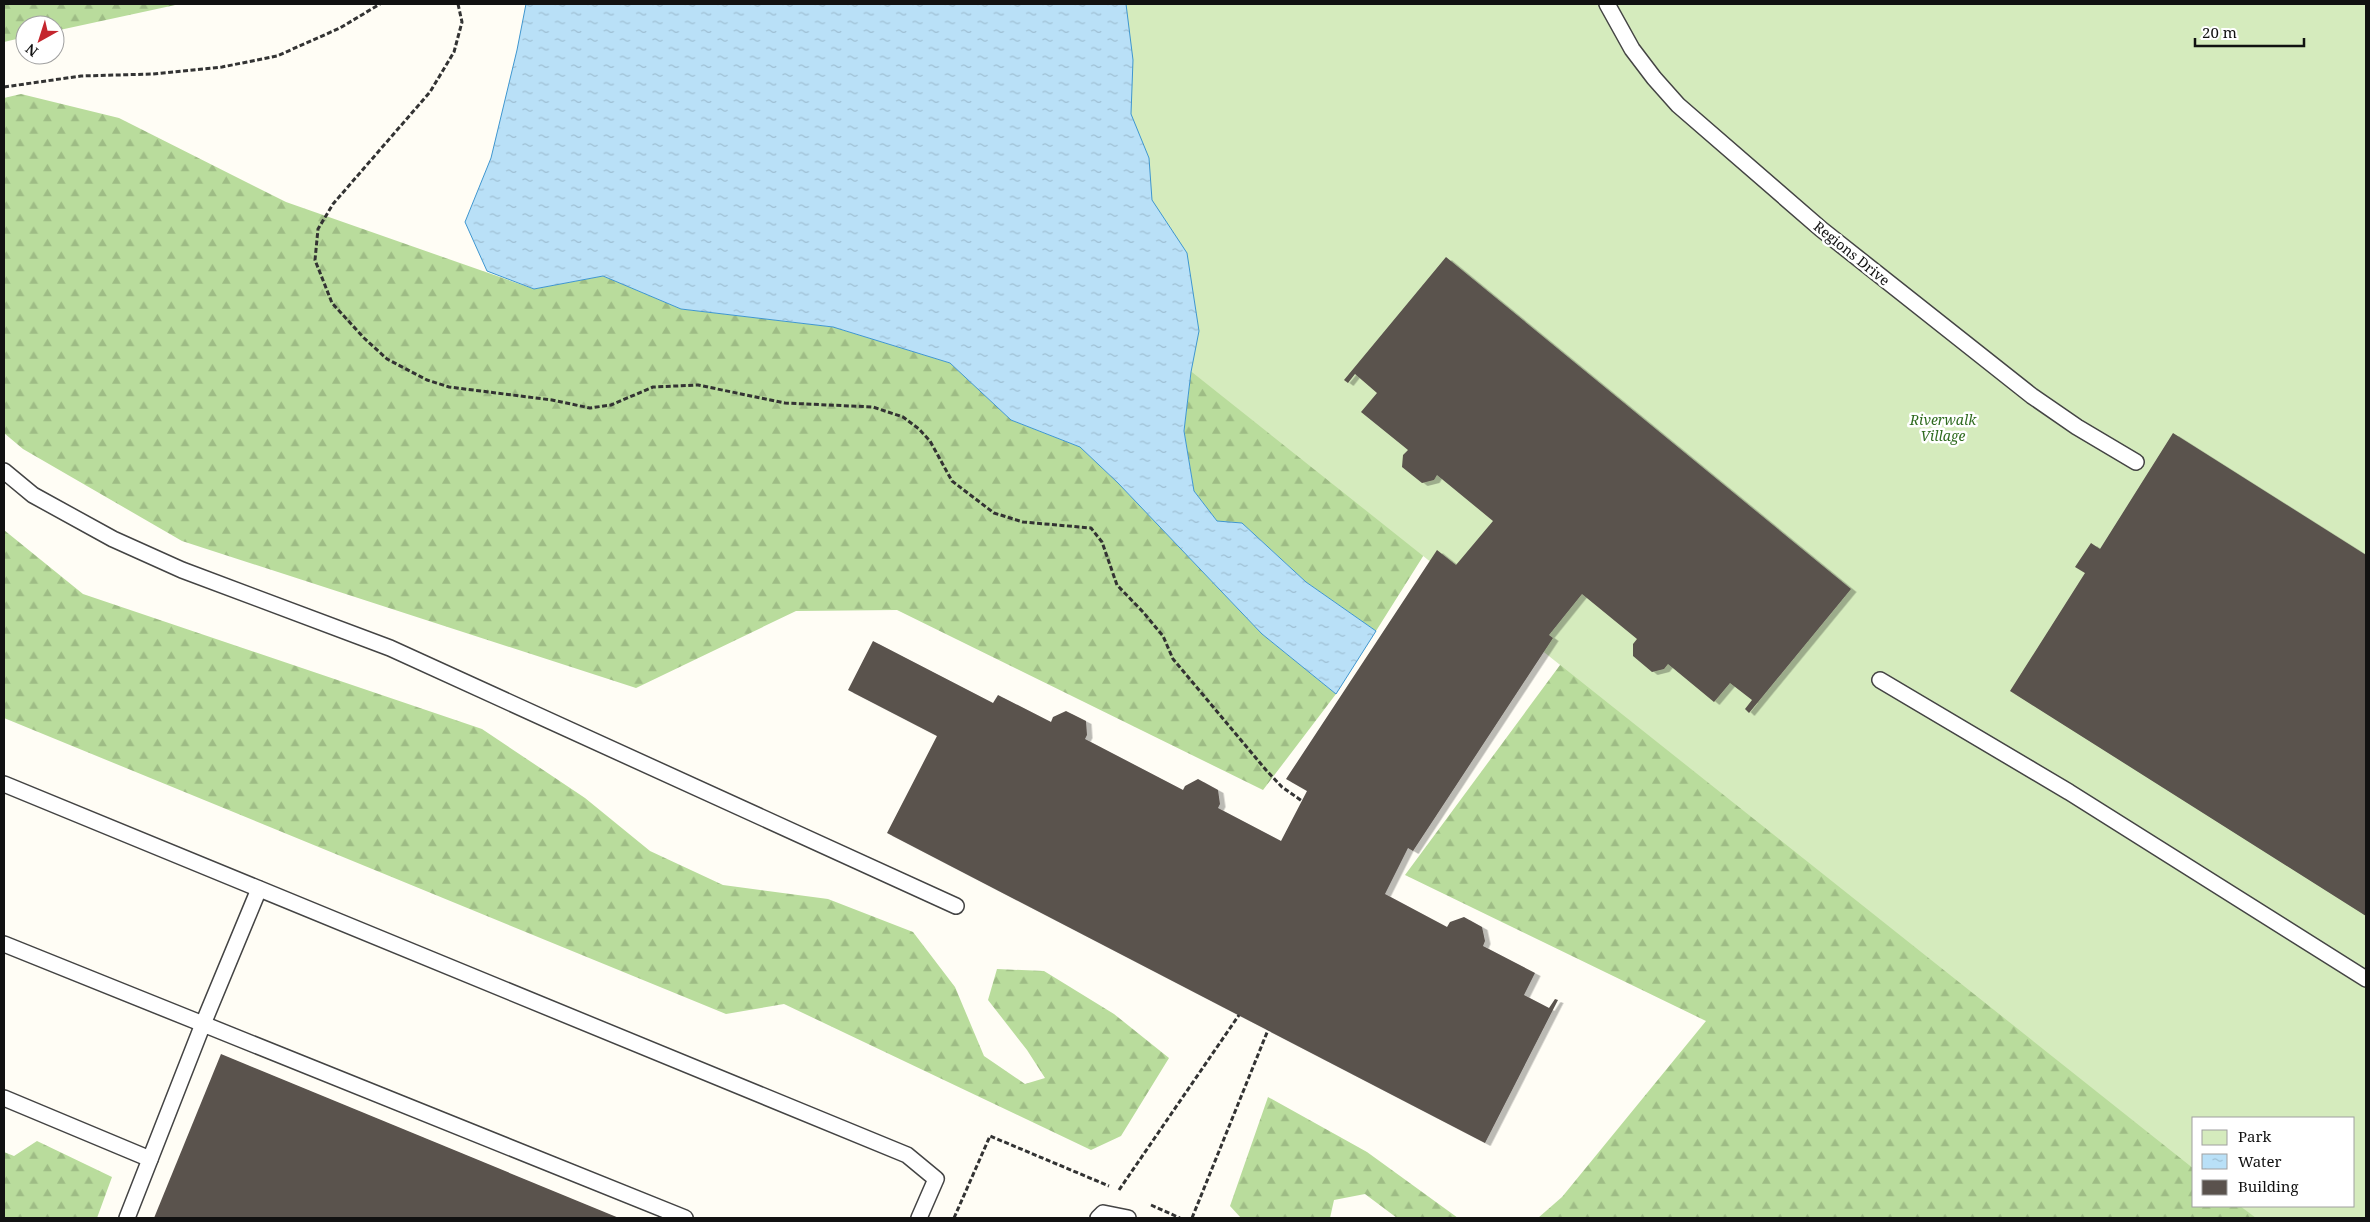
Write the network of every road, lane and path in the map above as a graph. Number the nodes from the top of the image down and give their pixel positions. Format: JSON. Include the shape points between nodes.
{"nodes":[{"id":1,"x":380,"y":4,"type":"edge"},
{"id":2,"x":458,"y":4,"type":"edge"},
{"id":3,"x":1607,"y":4,"type":"edge"},
{"id":4,"x":4,"y":87,"type":"edge"},
{"id":5,"x":2136,"y":462,"type":"dead end"},
{"id":6,"x":4,"y":471,"type":"edge"},
{"id":7,"x":1880,"y":680,"type":"dead end"},
{"id":8,"x":4,"y":784,"type":"edge"},
{"id":9,"x":1302,"y":801,"type":"dead end"},
{"id":10,"x":259,"y":889,"type":"junction"},
{"id":11,"x":956,"y":906,"type":"dead end"},
{"id":12,"x":4,"y":944,"type":"edge"},
{"id":13,"x":2366,"y":980,"type":"edge"},
{"id":14,"x":1239,"y":1015,"type":"dead end"},
{"id":15,"x":204,"y":1024,"type":"junction"},
{"id":16,"x":1268,"y":1030,"type":"dead end"},
{"id":17,"x":4,"y":1098,"type":"edge"},
{"id":18,"x":150,"y":1159,"type":"junction"},
{"id":19,"x":1119,"y":1190,"type":"junction"},
{"id":20,"x":1128,"y":1194,"type":"dead end"},
{"id":21,"x":1145,"y":1202,"type":"dead end"},
{"id":22,"x":1101,"y":1216,"type":"edge"},
{"id":23,"x":127,"y":1218,"type":"edge"},
{"id":24,"x":685,"y":1218,"type":"edge"},
{"id":25,"x":919,"y":1218,"type":"edge"},
{"id":26,"x":954,"y":1218,"type":"edge"},
{"id":27,"x":1128,"y":1218,"type":"edge"},
{"id":28,"x":1180,"y":1218,"type":"edge"},
{"id":29,"x":1192,"y":1218,"type":"edge"}],
"edges":[{"from":1,"to":4,"type":"path","via":[[340,28],[277,56],[222,67],[154,74],[81,76]]},
{"from":2,"to":9,"type":"path","via":[[462,22],[454,52],[430,92],[334,204],[318,229],[315,260],[332,303],[364,338],[387,359],[427,380],[449,387],[590,408],[611,405],[653,387],[698,385],[785,404],[873,407],[903,417],[930,441],[952,481],[994,513],[1023,522],[1091,528],[1102,542],[1117,585],[1163,636],[1173,659],[1282,788]]},
{"from":3,"to":5,"type":"lane","name":"Regions Drive","via":[[1632,49],[1678,105],[1798,209],[2032,396],[2076,427]]},
{"from":6,"to":11,"type":"lane","via":[[33,495],[113,539],[182,570],[390,648]]},
{"from":7,"to":13,"type":"lane","via":[[2069,792]]},
{"from":8,"to":10,"type":"lane"},
{"from":10,"to":15,"type":"lane"},
{"from":10,"to":25,"type":"lane","via":[[906,1155],[936,1178]]},
{"from":12,"to":15,"type":"lane"},
{"from":14,"to":19,"type":"path"},
{"from":15,"to":18,"type":"lane"},
{"from":15,"to":24,"type":"lane"},
{"from":16,"to":29,"type":"path"},
{"from":17,"to":18,"type":"lane"},
{"from":18,"to":23,"type":"lane"},
{"from":19,"to":20,"type":"path"},
{"from":19,"to":22,"type":"path"},
{"from":19,"to":26,"type":"path","via":[[990,1136]]},
{"from":21,"to":28,"type":"path"},
{"from":22,"to":27,"type":"lane"}]}
